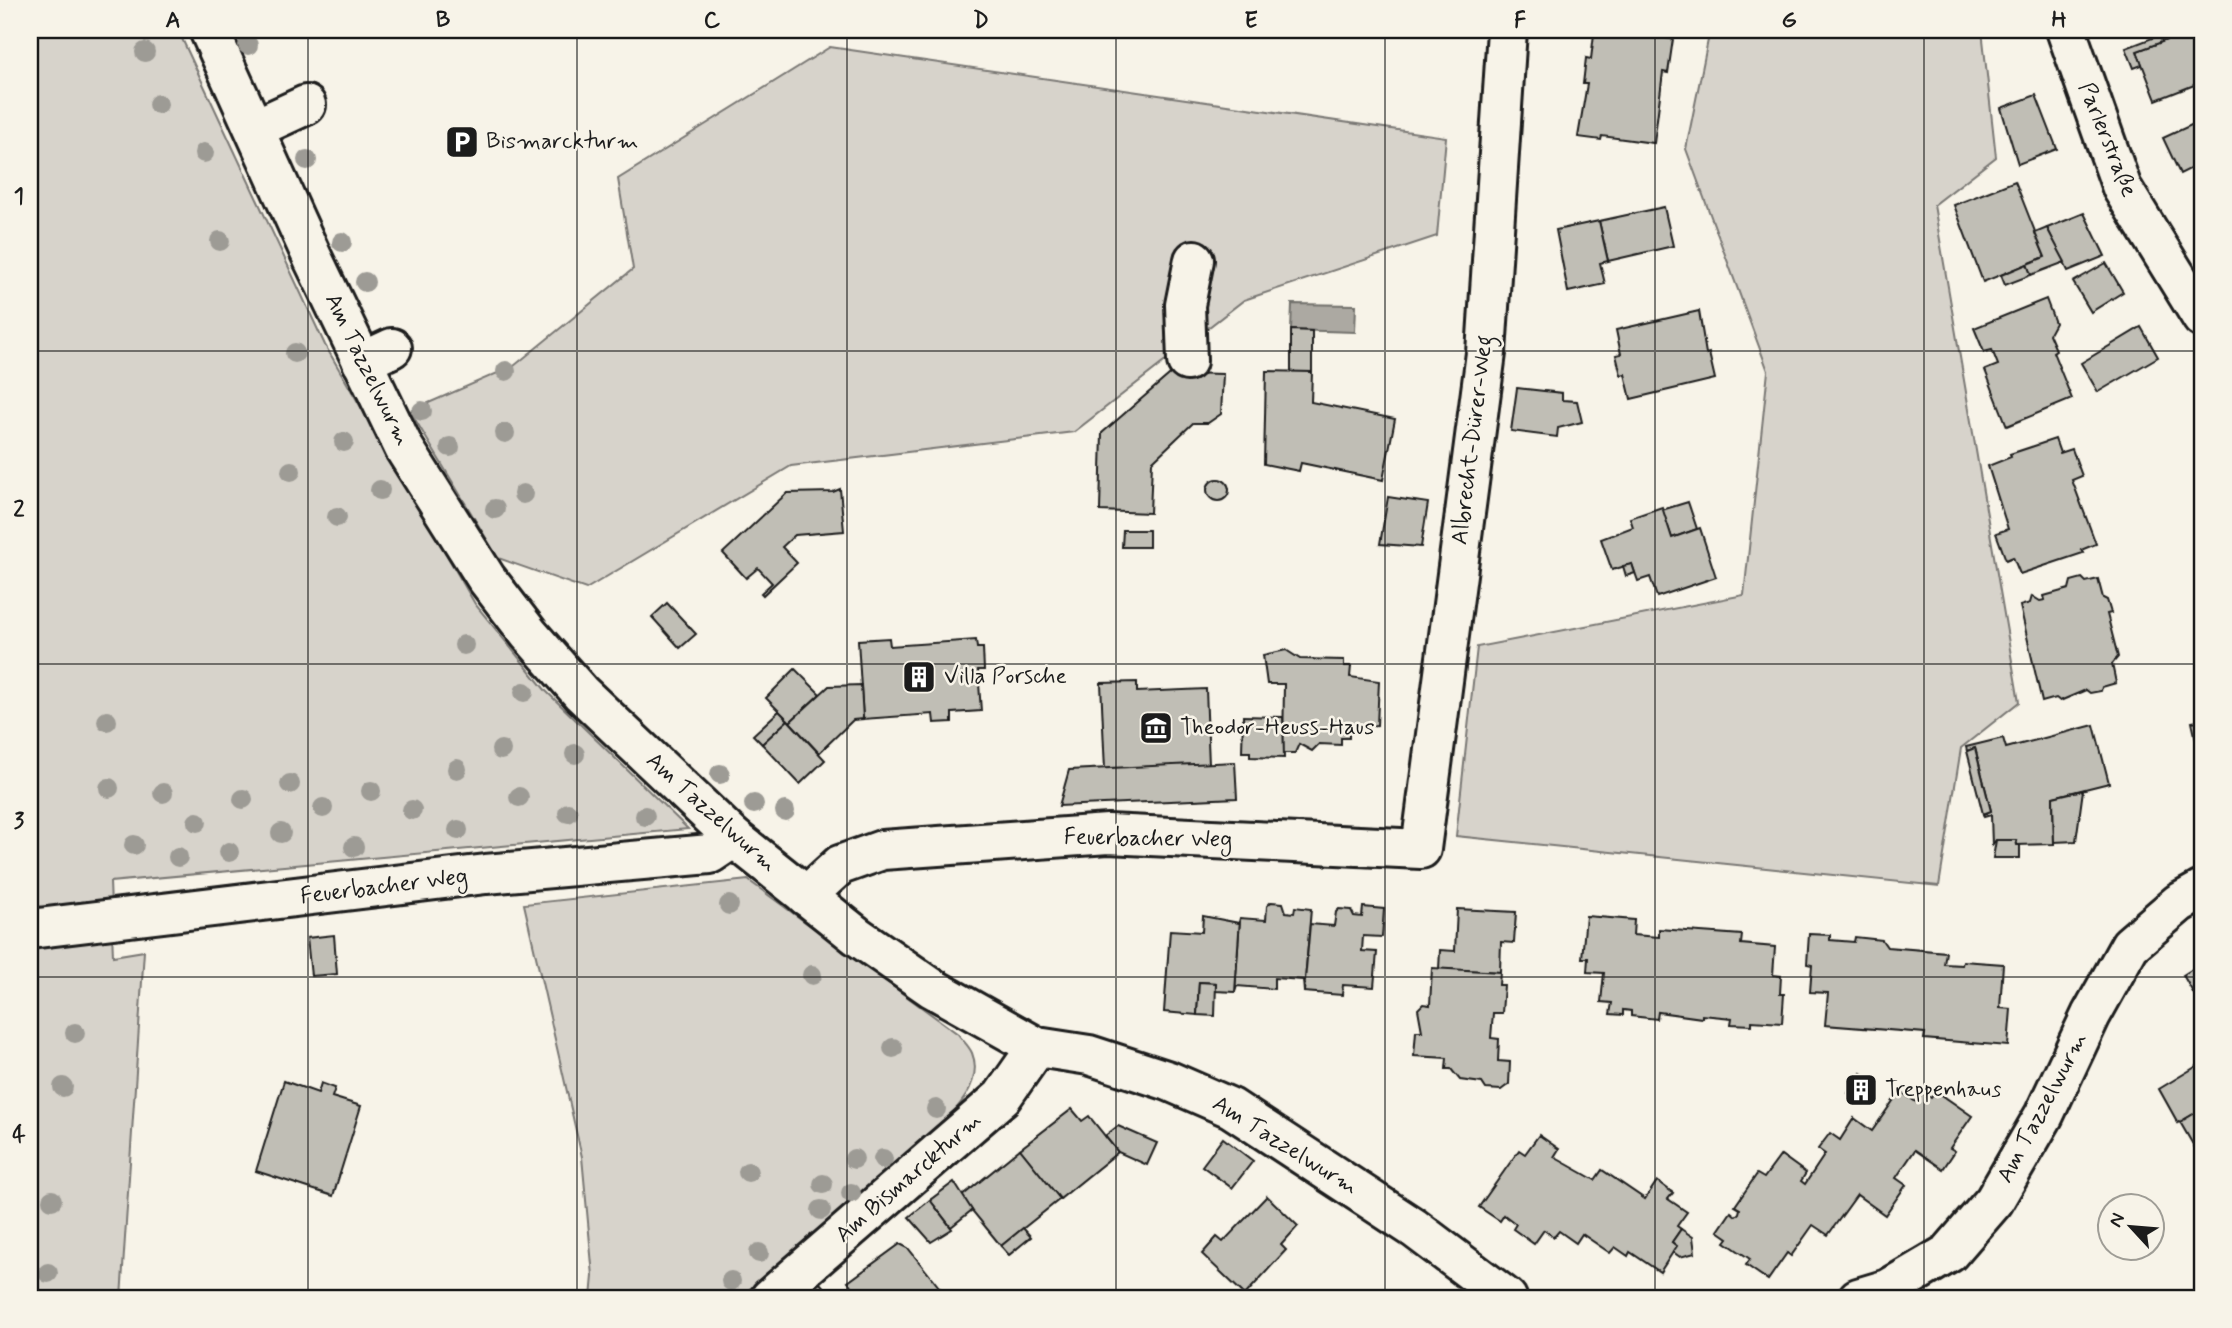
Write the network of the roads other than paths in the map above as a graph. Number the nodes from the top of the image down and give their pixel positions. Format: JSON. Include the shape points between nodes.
{"nodes":[{"id":1,"x":209,"y":30,"type":"edge"},
{"id":2,"x":1507,"y":30,"type":"edge"},
{"id":3,"x":2066,"y":30,"type":"edge"},
{"id":4,"x":306,"y":105,"type":"dead end"},
{"id":5,"x":256,"y":128,"type":"junction"},
{"id":6,"x":1194,"y":260,"type":"dead end"},
{"id":7,"x":2202,"y":318,"type":"edge"},
{"id":8,"x":1186,"y":360,"type":"dead end"},
{"id":9,"x":734,"y":838,"type":"junction"},
{"id":10,"x":1421,"y":849,"type":"joint"},
{"id":11,"x":2202,"y":890,"type":"edge"},
{"id":12,"x":806,"y":896,"type":"junction"},
{"id":13,"x":30,"y":929,"type":"edge"},
{"id":14,"x":1037,"y":1047,"type":"junction"},
{"id":15,"x":770,"y":1298,"type":"edge"},
{"id":16,"x":1507,"y":1298,"type":"edge"},
{"id":17,"x":1858,"y":1298,"type":"edge"}],
"edges":[{"from":1,"to":5,"type":"street","name":"Am Tazzelwurm"},
{"from":2,"to":10,"type":"street","name":"Albrecht-Dürer-Weg","via":[[1486,352]]},
{"from":3,"to":7,"type":"street","name":"Parlerstraße","via":[[2122,188]]},
{"from":4,"to":5,"type":"street"},
{"from":5,"to":9,"type":"street","name":"Am Tazzelwurm","via":[[377,355],[404,448],[486,578],[581,693]]},
{"from":6,"to":8,"type":"street","via":[[1185,305]]},
{"from":9,"to":12,"type":"street","name":"Am Tazzelwurm"},
{"from":9,"to":13,"type":"street","name":"Feuerbacher Weg","via":[[710,854],[486,874]]},
{"from":10,"to":12,"type":"street","name":"Feuerbacher Weg","via":[[1108,834],[882,850],[840,866]]},
{"from":11,"to":17,"type":"street","name":"Am Tazzelwurm","via":[[2179,903],[2130,945],[2091,1014],[2044,1115],[1994,1201],[1950,1253],[1888,1289]]},
{"from":12,"to":14,"type":"street","name":"Am Tazzelwurm","via":[[932,988]]},
{"from":14,"to":15,"type":"street","name":"Am Bismarckturm","via":[[1002,1097]]},
{"from":14,"to":16,"type":"street","name":"Am Tazzelwurm","via":[[1089,1055],[1169,1081],[1231,1108],[1414,1228]]}]}
